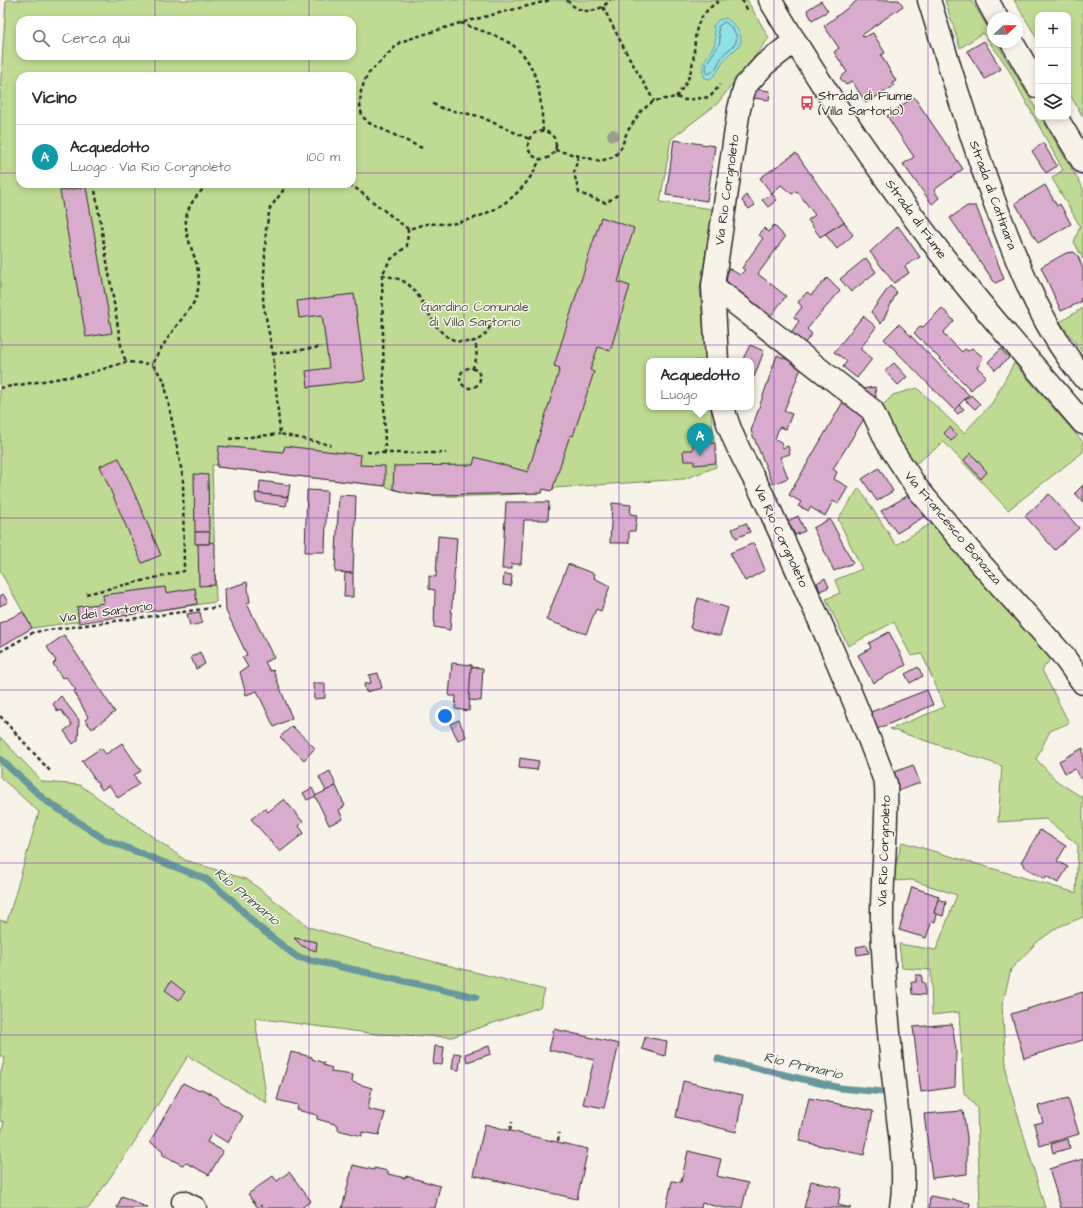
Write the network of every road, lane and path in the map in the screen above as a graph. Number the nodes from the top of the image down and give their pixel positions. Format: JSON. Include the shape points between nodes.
{"nodes":[{"id":1,"x":551,"y":0,"type":"edge"},
{"id":2,"x":567,"y":0,"type":"edge"},
{"id":3,"x":610,"y":0,"type":"edge"},
{"id":4,"x":721,"y":0,"type":"edge"},
{"id":5,"x":742,"y":0,"type":"edge"},
{"id":6,"x":770,"y":0,"type":"edge"},
{"id":7,"x":929,"y":0,"type":"edge"},
{"id":8,"x":987,"y":0,"type":"edge"},
{"id":9,"x":603,"y":7,"type":"junction"},
{"id":10,"x":749,"y":12,"type":"dead end"},
{"id":11,"x":994,"y":12,"type":"edge"},
{"id":12,"x":460,"y":23,"type":"junction"},
{"id":13,"x":795,"y":41,"type":"junction"},
{"id":14,"x":1015,"y":48,"type":"edge"},
{"id":15,"x":724,"y":81,"type":"dead end"},
{"id":16,"x":1036,"y":84,"type":"edge"},
{"id":17,"x":676,"y":97,"type":"junction"},
{"id":18,"x":654,"y":101,"type":"junction"},
{"id":19,"x":434,"y":104,"type":"dead end"},
{"id":20,"x":1058,"y":120,"type":"edge"},
{"id":21,"x":543,"y":131,"type":"junction"},
{"id":22,"x":529,"y":139,"type":"junction"},
{"id":23,"x":422,"y":148,"type":"dead end"},
{"id":24,"x":555,"y":150,"type":"junction"},
{"id":25,"x":578,"y":156,"type":"junction"},
{"id":26,"x":540,"y":159,"type":"junction"},
{"id":27,"x":1083,"y":162,"type":"edge"},
{"id":28,"x":95,"y":188,"type":"edge"},
{"id":29,"x":204,"y":188,"type":"edge"},
{"id":30,"x":285,"y":188,"type":"edge"},
{"id":31,"x":355,"y":188,"type":"edge"},
{"id":32,"x":620,"y":193,"type":"dead end"},
{"id":33,"x":408,"y":229,"type":"junction"},
{"id":34,"x":382,"y":275,"type":"junction"},
{"id":35,"x":713,"y":286,"type":"junction"},
{"id":36,"x":494,"y":318,"type":"dead end"},
{"id":37,"x":475,"y":341,"type":"junction"},
{"id":38,"x":322,"y":347,"type":"dead end"},
{"id":39,"x":273,"y":354,"type":"junction"},
{"id":40,"x":717,"y":358,"type":"edge"},
{"id":41,"x":126,"y":362,"type":"junction"},
{"id":42,"x":152,"y":364,"type":"junction"},
{"id":43,"x":472,"y":369,"type":"junction"},
{"id":44,"x":1083,"y":377,"type":"edge"},
{"id":45,"x":0,"y":388,"type":"edge"},
{"id":46,"x":724,"y":410,"type":"edge"},
{"id":47,"x":1083,"y":422,"type":"edge"},
{"id":48,"x":280,"y":434,"type":"junction"},
{"id":49,"x":228,"y":439,"type":"dead end"},
{"id":50,"x":331,"y":445,"type":"dead end"},
{"id":51,"x":367,"y":452,"type":"dead end"},
{"id":52,"x":385,"y":453,"type":"junction"},
{"id":53,"x":446,"y":453,"type":"dead end"},
{"id":54,"x":86,"y":594,"type":"dead end"},
{"id":55,"x":219,"y":607,"type":"dead end"},
{"id":56,"x":0,"y":652,"type":"edge"},
{"id":57,"x":1083,"y":683,"type":"edge"},
{"id":58,"x":0,"y":716,"type":"edge"},
{"id":59,"x":51,"y":772,"type":"dead end"},
{"id":60,"x":512,"y":1122,"type":"dead end"},
{"id":61,"x":510,"y":1130,"type":"dead end"},
{"id":62,"x":560,"y":1133,"type":"dead end"},
{"id":63,"x":558,"y":1141,"type":"dead end"},
{"id":64,"x":901,"y":1208,"type":"edge"}],
"edges":[{"from":1,"to":12,"type":"path"},
{"from":2,"to":9,"type":"path","via":[[578,9],[586,11]]},
{"from":3,"to":9,"type":"path"},
{"from":4,"to":17,"type":"path","via":[[708,8],[700,18],[689,77]]},
{"from":5,"to":10,"type":"path"},
{"from":6,"to":13,"type":"street","name":"Strada di Fiume"},
{"from":7,"to":44,"type":"street","name":"Strada di Cattinara","via":[[986,184],[1017,262],[1046,321]]},
{"from":8,"to":11,"type":"street"},
{"from":9,"to":18,"type":"path"},
{"from":12,"to":21,"type":"path","via":[[504,40],[516,47],[524,56],[532,67],[538,83]]},
{"from":12,"to":23,"type":"path","via":[[400,42],[367,75],[360,91],[362,116],[369,123]]},
{"from":13,"to":35,"type":"street","name":"Via Rio Corgnoleto","via":[[765,64],[745,86],[739,109]]},
{"from":13,"to":47,"type":"street","name":"Strada di Fiume","via":[[890,185],[952,268]]},
{"from":14,"to":16,"type":"street"},
{"from":15,"to":17,"type":"path","via":[[710,98],[685,100]]},
{"from":17,"to":18,"type":"path"},
{"from":18,"to":25,"type":"path","via":[[641,111],[615,156],[600,161]]},
{"from":19,"to":22,"type":"path","via":[[444,110],[479,116]]},
{"from":20,"to":27,"type":"street"},
{"from":21,"to":22,"type":"path","via":[[535,133]]},
{"from":21,"to":24,"type":"path","via":[[553,137]]},
{"from":22,"to":26,"type":"path","via":[[529,151]]},
{"from":24,"to":25,"type":"path"},
{"from":24,"to":26,"type":"path","via":[[550,156]]},
{"from":25,"to":32,"type":"path","via":[[574,173],[579,193],[606,203]]},
{"from":26,"to":33,"type":"path","via":[[533,175],[516,195],[500,207],[456,223],[426,224]]},
{"from":28,"to":41,"type":"path"},
{"from":29,"to":42,"type":"path","via":[[197,194],[187,214],[185,227],[198,269],[196,298]]},
{"from":30,"to":39,"type":"path","via":[[270,208],[266,230],[263,302]]},
{"from":31,"to":33,"type":"path"},
{"from":33,"to":34,"type":"path","via":[[407,246],[390,260]]},
{"from":34,"to":37,"type":"path","via":[[410,286],[437,326],[448,337],[458,342]]},
{"from":34,"to":52,"type":"path"},
{"from":35,"to":40,"type":"street","name":"Via Rio Corgnoleto"},
{"from":35,"to":57,"type":"street","name":"Via Francesco Bonazza","via":[[872,410],[887,442],[917,488],[1061,653]]},
{"from":36,"to":37,"type":"path","via":[[489,330]]},
{"from":37,"to":43,"type":"path","via":[[476,363]]},
{"from":38,"to":39,"type":"path"},
{"from":39,"to":48,"type":"path"},
{"from":41,"to":42,"type":"path"},
{"from":41,"to":45,"type":"path","via":[[87,374]]},
{"from":42,"to":54,"type":"path","via":[[164,380],[183,478],[184,571]]},
{"from":43,"to":43,"type":"path","via":[[463,372],[461,377],[461,382],[469,388],[474,388],[480,380],[477,371]]},
{"from":46,"to":64,"type":"street","name":"Via Rio Corgnoleto","via":[[744,462],[760,487],[816,612],[886,784],[882,926],[895,1094],[902,1140],[904,1192]]},
{"from":48,"to":49,"type":"path"},
{"from":48,"to":50,"type":"path"},
{"from":51,"to":52,"type":"path"},
{"from":52,"to":53,"type":"path"},
{"from":55,"to":56,"type":"path","name":"Via dei Sartorio","via":[[34,632]]},
{"from":58,"to":59,"type":"path"},
{"from":60,"to":61,"type":"path"},
{"from":62,"to":63,"type":"path"}]}
